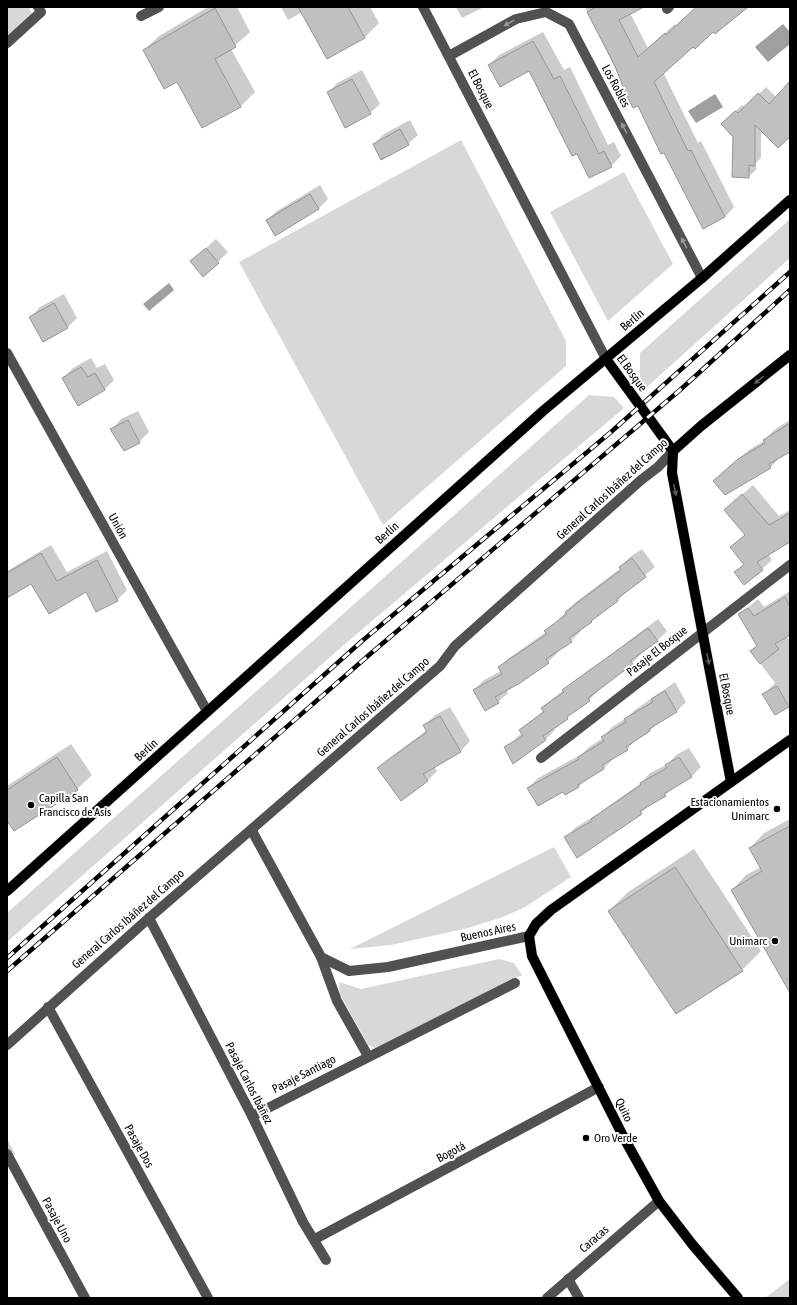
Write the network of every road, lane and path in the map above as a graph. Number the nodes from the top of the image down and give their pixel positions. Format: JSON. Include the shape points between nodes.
{"nodes":[{"id":1,"x":38,"y":7,"type":"edge"},
{"id":2,"x":159,"y":7,"type":"edge"},
{"id":3,"x":423,"y":7,"type":"edge"},
{"id":4,"x":546,"y":9,"type":"edge"},
{"id":5,"x":141,"y":16,"type":"dead end"},
{"id":6,"x":7,"y":43,"type":"edge"},
{"id":7,"x":449,"y":56,"type":"junction"},
{"id":8,"x":790,"y":200,"type":"edge"},
{"id":9,"x":702,"y":278,"type":"junction"},
{"id":10,"x":7,"y":353,"type":"edge"},
{"id":11,"x":790,"y":355,"type":"edge"},
{"id":12,"x":606,"y":359,"type":"junction"},
{"id":13,"x":673,"y":451,"type":"junction"},
{"id":14,"x":790,"y":565,"type":"edge"},
{"id":15,"x":702,"y":633,"type":"junction"},
{"id":16,"x":207,"y":712,"type":"junction"},
{"id":17,"x":790,"y":740,"type":"edge"},
{"id":18,"x":541,"y":758,"type":"dead end"},
{"id":19,"x":731,"y":782,"type":"junction"},
{"id":20,"x":252,"y":830,"type":"junction"},
{"id":21,"x":7,"y":891,"type":"edge"},
{"id":22,"x":149,"y":918,"type":"junction"},
{"id":23,"x":529,"y":936,"type":"junction"},
{"id":24,"x":321,"y":956,"type":"junction"},
{"id":25,"x":514,"y":983,"type":"dead end"},
{"id":26,"x":48,"y":1007,"type":"junction"},
{"id":27,"x":7,"y":1045,"type":"edge"},
{"id":28,"x":368,"y":1056,"type":"junction"},
{"id":29,"x":598,"y":1087,"type":"junction"},
{"id":30,"x":252,"y":1116,"type":"junction"},
{"id":31,"x":7,"y":1154,"type":"edge"},
{"id":32,"x":659,"y":1201,"type":"junction"},
{"id":33,"x":315,"y":1239,"type":"junction"},
{"id":34,"x":326,"y":1260,"type":"dead end"},
{"id":35,"x":568,"y":1278,"type":"junction"},
{"id":36,"x":84,"y":1298,"type":"edge"},
{"id":37,"x":208,"y":1298,"type":"edge"},
{"id":38,"x":547,"y":1298,"type":"edge"},
{"id":39,"x":578,"y":1298,"type":"edge"},
{"id":40,"x":738,"y":1298,"type":"edge"}],
"edges":[{"from":1,"to":6,"type":"street","via":[[41,12]]},
{"from":2,"to":5,"type":"street"},
{"from":3,"to":7,"type":"street","name":"El Bosque"},
{"from":4,"to":7,"type":"street","name":"Los Robles","one_way":true,"via":[[516,19]]},
{"from":9,"to":4,"type":"street","name":"Los Robles","one_way":true,"via":[[569,24]]},
{"from":7,"to":12,"type":"street","name":"El Bosque"},
{"from":8,"to":9,"type":"main road","name":"Berlín"},
{"from":9,"to":12,"type":"main road","name":"Berlín"},
{"from":10,"to":16,"type":"street","name":"Unión"},
{"from":11,"to":13,"type":"main road","name":"General Carlos Ibáñez del Campo","one_way":true},
{"from":12,"to":13,"type":"main road","name":"El Bosque"},
{"from":12,"to":16,"type":"main road","name":"Berlín","via":[[543,411]]},
{"from":13,"to":15,"type":"main road","name":"El Bosque","one_way":true,"via":[[672,473]]},
{"from":13,"to":20,"type":"street","name":"General Carlos Ibáñez del Campo","via":[[454,646],[440,666]]},
{"from":14,"to":15,"type":"street","name":"Pasaje El Bosque"},
{"from":15,"to":18,"type":"street","name":"Pasaje El Bosque"},
{"from":15,"to":19,"type":"main road","name":"El Bosque","one_way":true},
{"from":16,"to":21,"type":"main road","name":"Berlín"},
{"from":17,"to":19,"type":"main road","name":"Buenos Aires"},
{"from":19,"to":23,"type":"main road","name":"Buenos Aires","via":[[551,910],[536,924]]},
{"from":20,"to":22,"type":"street","name":"General Carlos Ibáñez del Campo"},
{"from":20,"to":24,"type":"street"},
{"from":22,"to":26,"type":"street","name":"General Carlos Ibáñez del Campo"},
{"from":22,"to":30,"type":"street","name":"Pasaje Carlos Ibáñez"},
{"from":23,"to":24,"type":"street","name":"Buenos Aires","via":[[388,967],[349,971]]},
{"from":23,"to":29,"type":"main road","name":"Quito","via":[[532,956]]},
{"from":24,"to":28,"type":"street","via":[[337,1001]]},
{"from":25,"to":28,"type":"street","name":"Pasaje Santiago"},
{"from":26,"to":27,"type":"street","name":"General Carlos Ibáñez del Campo"},
{"from":26,"to":37,"type":"street","name":"Pasaje Dos"},
{"from":28,"to":30,"type":"street","name":"Pasaje Santiago"},
{"from":29,"to":32,"type":"main road","name":"Quito"},
{"from":29,"to":33,"type":"street","name":"Bogotá"},
{"from":30,"to":33,"type":"street","name":"Pasaje Carlos Ibáñez","via":[[304,1222]]},
{"from":31,"to":36,"type":"street","name":"Pasaje Uno"},
{"from":32,"to":35,"type":"street","name":"Caracas"},
{"from":32,"to":40,"type":"main road","name":"Quito"},
{"from":33,"to":34,"type":"street","name":"Pasaje Carlos Ibáñez"},
{"from":35,"to":38,"type":"street","name":"Caracas"},
{"from":35,"to":39,"type":"street"}]}
